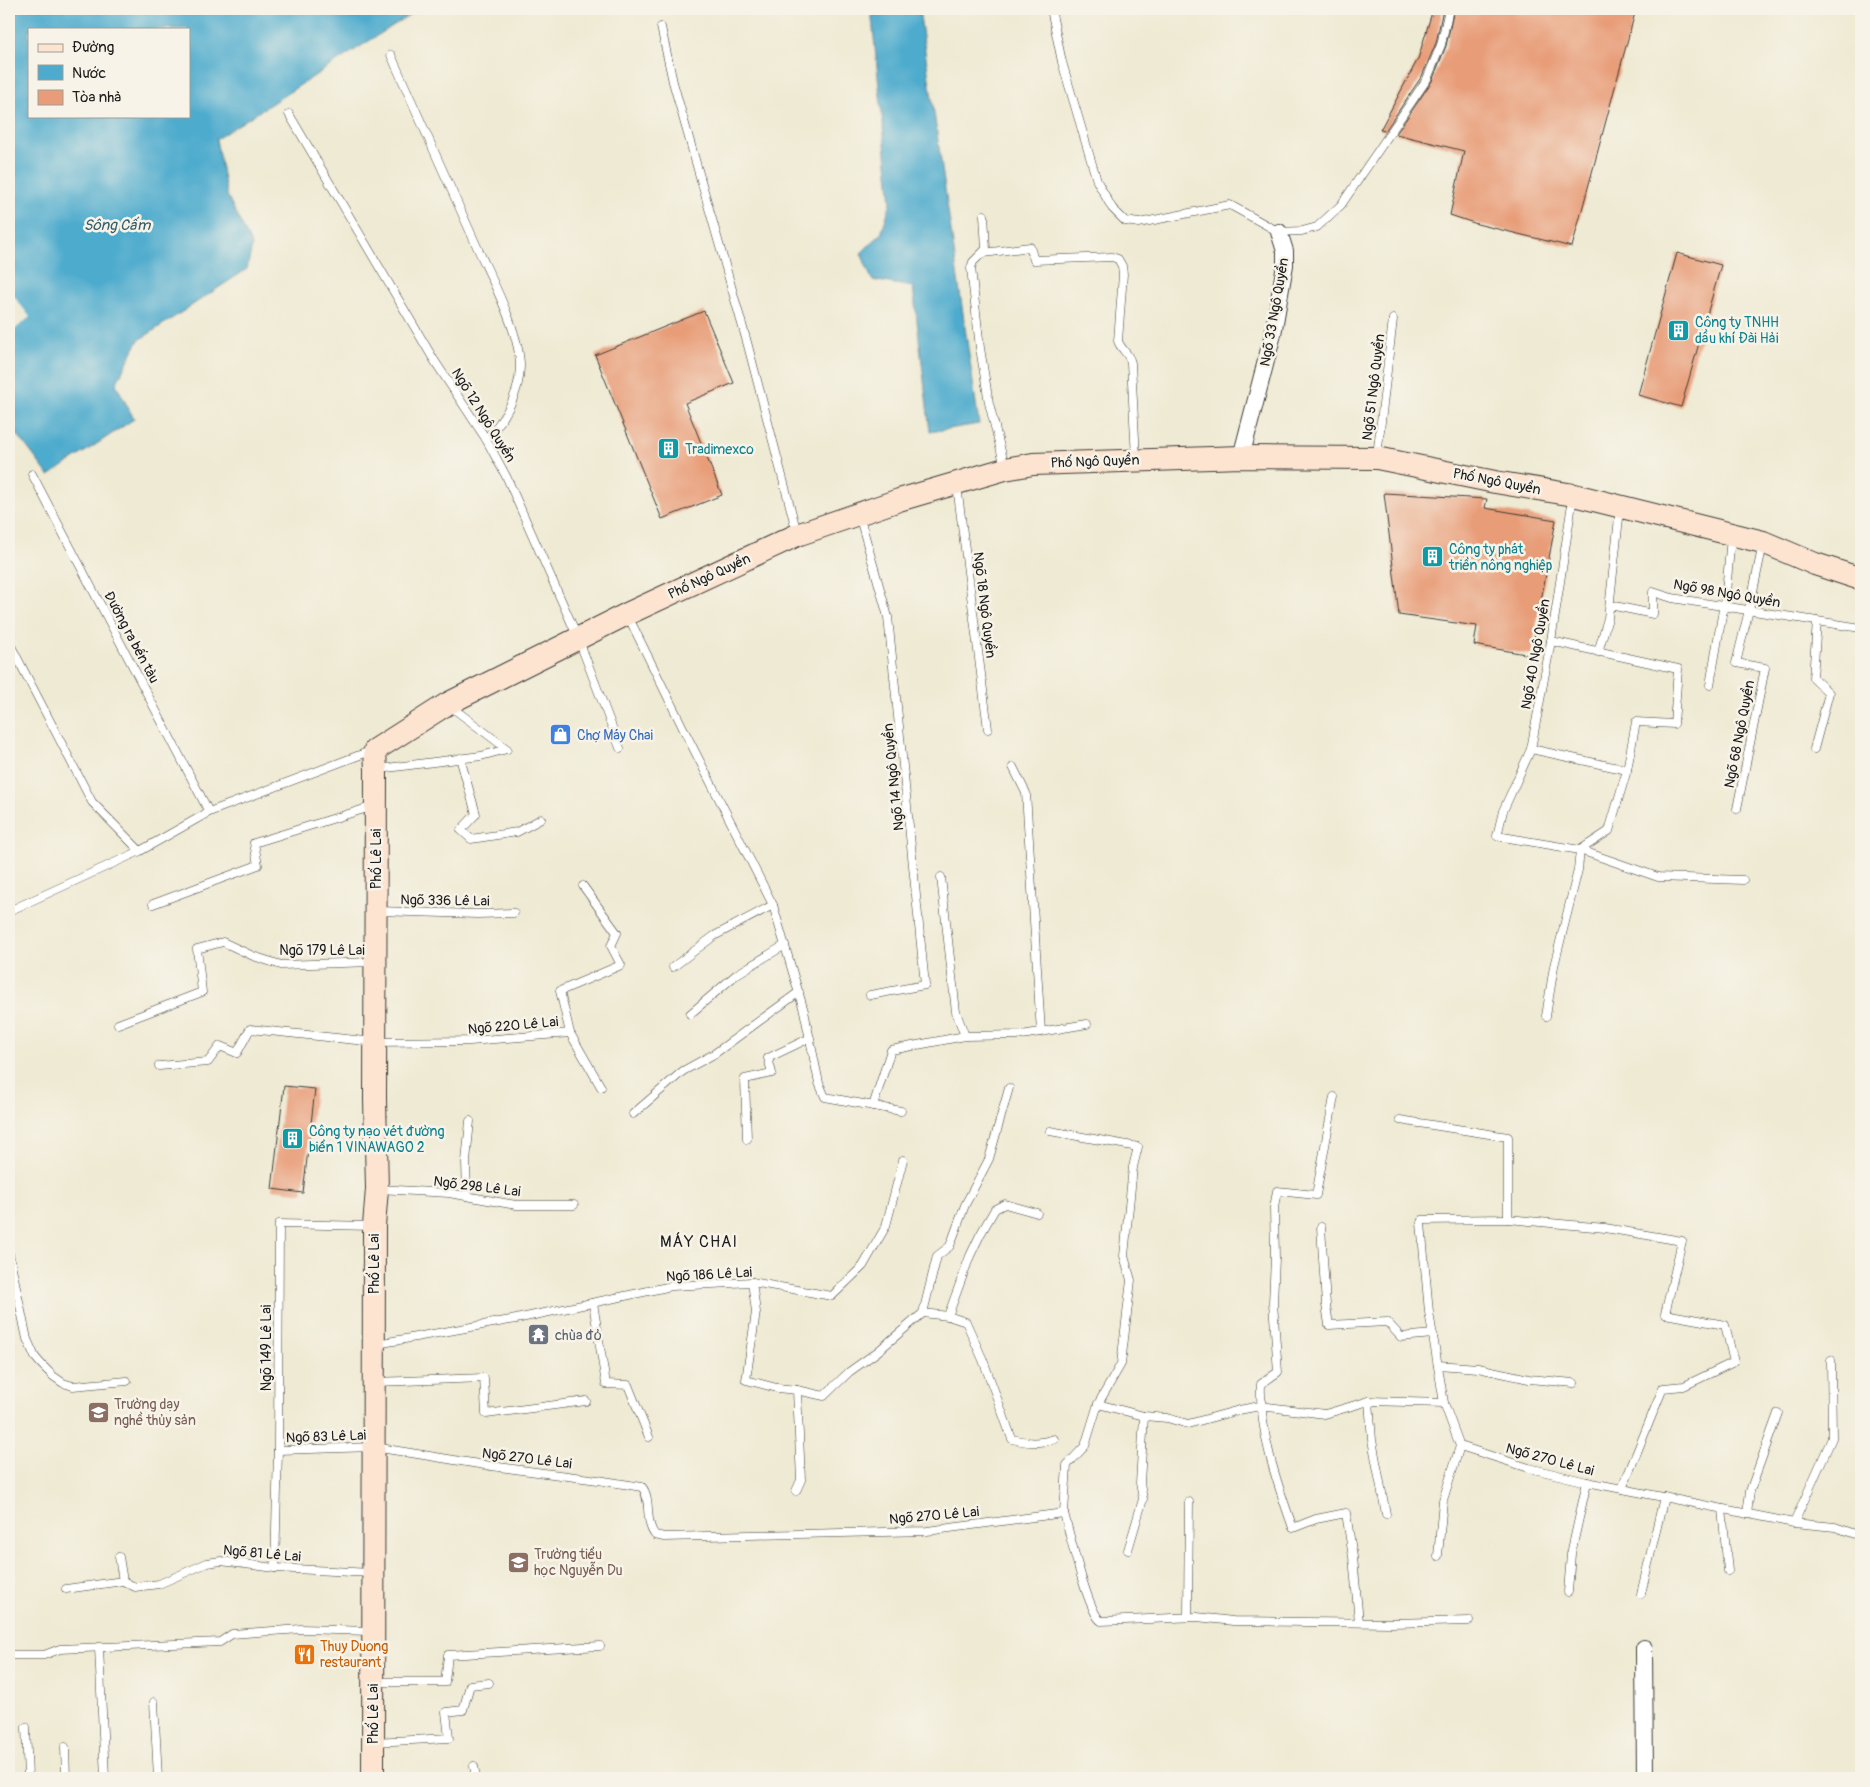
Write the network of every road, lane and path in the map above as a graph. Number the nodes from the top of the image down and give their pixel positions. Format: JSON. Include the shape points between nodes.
{"nodes":[{"id":1,"x":1051,"y":9,"type":"edge"},
{"id":2,"x":1449,"y":9,"type":"edge"},
{"id":3,"x":661,"y":27,"type":"dead end"},
{"id":4,"x":392,"y":55,"type":"dead end"},
{"id":5,"x":289,"y":114,"type":"dead end"},
{"id":6,"x":984,"y":215,"type":"dead end"},
{"id":7,"x":1280,"y":232,"type":"junction"},
{"id":8,"x":984,"y":253,"type":"junction"},
{"id":9,"x":1394,"y":320,"type":"dead end"},
{"id":10,"x":486,"y":439,"type":"junction"},
{"id":11,"x":1241,"y":457,"type":"junction"},
{"id":12,"x":1377,"y":458,"type":"junction"},
{"id":13,"x":1136,"y":459,"type":"junction"},
{"id":14,"x":1005,"y":469,"type":"junction"},
{"id":15,"x":32,"y":474,"type":"dead end"},
{"id":16,"x":957,"y":484,"type":"junction"},
{"id":17,"x":1574,"y":495,"type":"junction"},
{"id":18,"x":1620,"y":507,"type":"junction"},
{"id":19,"x":858,"y":513,"type":"junction"},
{"id":20,"x":797,"y":535,"type":"junction"},
{"id":21,"x":1731,"y":535,"type":"junction"},
{"id":22,"x":1763,"y":542,"type":"junction"},
{"id":23,"x":1861,"y":579,"type":"edge"},
{"id":24,"x":1610,"y":605,"type":"junction"},
{"id":25,"x":1724,"y":606,"type":"junction"},
{"id":26,"x":1749,"y":610,"type":"junction"},
{"id":27,"x":627,"y":614,"type":"junction"},
{"id":28,"x":1817,"y":621,"type":"junction"},
{"id":29,"x":1861,"y":628,"type":"edge"},
{"id":30,"x":578,"y":638,"type":"junction"},
{"id":31,"x":1551,"y":640,"type":"junction"},
{"id":32,"x":9,"y":642,"type":"edge"},
{"id":33,"x":1598,"y":652,"type":"junction"},
{"id":34,"x":1710,"y":685,"type":"dead end"},
{"id":35,"x":447,"y":704,"type":"junction"},
{"id":36,"x":988,"y":729,"type":"dead end"},
{"id":37,"x":620,"y":748,"type":"dead end"},
{"id":38,"x":1531,"y":749,"type":"junction"},
{"id":39,"x":1814,"y":749,"type":"dead end"},
{"id":40,"x":460,"y":758,"type":"junction"},
{"id":41,"x":375,"y":760,"type":"junction"},
{"id":42,"x":1013,"y":767,"type":"dead end"},
{"id":43,"x":1627,"y":770,"type":"junction"},
{"id":44,"x":376,"y":806,"type":"junction"},
{"id":45,"x":1737,"y":809,"type":"dead end"},
{"id":46,"x":209,"y":812,"type":"junction"},
{"id":47,"x":541,"y":819,"type":"dead end"},
{"id":48,"x":1580,"y":850,"type":"junction"},
{"id":49,"x":140,"y":851,"type":"junction"},
{"id":50,"x":940,"y":877,"type":"dead end"},
{"id":51,"x":1743,"y":880,"type":"dead end"},
{"id":52,"x":583,"y":886,"type":"dead end"},
{"id":53,"x":153,"y":904,"type":"dead end"},
{"id":54,"x":773,"y":905,"type":"junction"},
{"id":55,"x":9,"y":911,"type":"edge"},
{"id":56,"x":376,"y":911,"type":"junction"},
{"id":57,"x":514,"y":913,"type":"dead end"},
{"id":58,"x":785,"y":945,"type":"junction"},
{"id":59,"x":375,"y":962,"type":"junction"},
{"id":60,"x":673,"y":967,"type":"dead end"},
{"id":61,"x":798,"y":992,"type":"junction"},
{"id":62,"x":870,"y":995,"type":"dead end"},
{"id":63,"x":690,"y":1014,"type":"dead end"},
{"id":64,"x":1546,"y":1016,"type":"dead end"},
{"id":65,"x":118,"y":1024,"type":"dead end"},
{"id":66,"x":1087,"y":1024,"type":"dead end"},
{"id":67,"x":1041,"y":1032,"type":"junction"},
{"id":68,"x":570,"y":1033,"type":"junction"},
{"id":69,"x":965,"y":1036,"type":"junction"},
{"id":70,"x":810,"y":1038,"type":"junction"},
{"id":71,"x":375,"y":1042,"type":"junction"},
{"id":72,"x":158,"y":1066,"type":"dead end"},
{"id":73,"x":601,"y":1087,"type":"dead end"},
{"id":74,"x":1009,"y":1088,"type":"dead end"},
{"id":75,"x":1334,"y":1097,"type":"dead end"},
{"id":76,"x":873,"y":1106,"type":"junction"},
{"id":77,"x":901,"y":1110,"type":"dead end"},
{"id":78,"x":633,"y":1114,"type":"dead end"},
{"id":79,"x":1400,"y":1120,"type":"dead end"},
{"id":80,"x":470,"y":1121,"type":"dead end"},
{"id":81,"x":1050,"y":1131,"type":"dead end"},
{"id":82,"x":747,"y":1139,"type":"dead end"},
{"id":83,"x":903,"y":1160,"type":"dead end"},
{"id":84,"x":377,"y":1189,"type":"junction"},
{"id":85,"x":468,"y":1196,"type":"junction"},
{"id":86,"x":574,"y":1205,"type":"dead end"},
{"id":87,"x":1037,"y":1214,"type":"dead end"},
{"id":88,"x":1508,"y":1219,"type":"junction"},
{"id":89,"x":374,"y":1226,"type":"junction"},
{"id":90,"x":1321,"y":1227,"type":"dead end"},
{"id":91,"x":9,"y":1254,"type":"edge"},
{"id":92,"x":752,"y":1282,"type":"junction"},
{"id":93,"x":593,"y":1302,"type":"junction"},
{"id":94,"x":923,"y":1313,"type":"junction"},
{"id":95,"x":948,"y":1316,"type":"junction"},
{"id":96,"x":1433,"y":1334,"type":"junction"},
{"id":97,"x":375,"y":1345,"type":"junction"},
{"id":98,"x":1831,"y":1360,"type":"dead end"},
{"id":99,"x":1438,"y":1365,"type":"junction"},
{"id":100,"x":127,"y":1382,"type":"dead end"},
{"id":101,"x":374,"y":1382,"type":"junction"},
{"id":102,"x":1574,"y":1383,"type":"dead end"},
{"id":103,"x":797,"y":1390,"type":"junction"},
{"id":104,"x":586,"y":1401,"type":"dead end"},
{"id":105,"x":1369,"y":1402,"type":"junction"},
{"id":106,"x":1444,"y":1403,"type":"junction"},
{"id":107,"x":1098,"y":1404,"type":"junction"},
{"id":108,"x":1260,"y":1406,"type":"junction"},
{"id":109,"x":1778,"y":1413,"type":"dead end"},
{"id":110,"x":1144,"y":1416,"type":"junction"},
{"id":111,"x":649,"y":1437,"type":"dead end"},
{"id":112,"x":1054,"y":1439,"type":"dead end"},
{"id":113,"x":1460,"y":1446,"type":"junction"},
{"id":114,"x":374,"y":1447,"type":"junction"},
{"id":115,"x":278,"y":1450,"type":"junction"},
{"id":116,"x":1587,"y":1482,"type":"junction"},
{"id":117,"x":1622,"y":1489,"type":"junction"},
{"id":118,"x":796,"y":1491,"type":"dead end"},
{"id":119,"x":1664,"y":1497,"type":"junction"},
{"id":120,"x":1190,"y":1502,"type":"dead end"},
{"id":121,"x":1722,"y":1509,"type":"junction"},
{"id":122,"x":1064,"y":1514,"type":"junction"},
{"id":123,"x":1386,"y":1514,"type":"dead end"},
{"id":124,"x":1747,"y":1514,"type":"junction"},
{"id":125,"x":1794,"y":1523,"type":"junction"},
{"id":126,"x":1861,"y":1536,"type":"edge"},
{"id":127,"x":1128,"y":1550,"type":"dead end"},
{"id":128,"x":1438,"y":1556,"type":"dead end"},
{"id":129,"x":119,"y":1557,"type":"dead end"},
{"id":130,"x":276,"y":1568,"type":"junction"},
{"id":131,"x":1728,"y":1571,"type":"dead end"},
{"id":132,"x":373,"y":1573,"type":"junction"},
{"id":133,"x":123,"y":1581,"type":"junction"},
{"id":134,"x":66,"y":1589,"type":"dead end"},
{"id":135,"x":1568,"y":1592,"type":"dead end"},
{"id":136,"x":1641,"y":1594,"type":"dead end"},
{"id":137,"x":1188,"y":1617,"type":"junction"},
{"id":138,"x":1469,"y":1621,"type":"dead end"},
{"id":139,"x":1358,"y":1622,"type":"junction"},
{"id":140,"x":372,"y":1631,"type":"junction"},
{"id":141,"x":600,"y":1646,"type":"dead end"},
{"id":142,"x":99,"y":1647,"type":"junction"},
{"id":143,"x":1644,"y":1648,"type":"dead end"},
{"id":144,"x":9,"y":1655,"type":"edge"},
{"id":145,"x":373,"y":1682,"type":"junction"},
{"id":146,"x":489,"y":1683,"type":"dead end"},
{"id":147,"x":154,"y":1702,"type":"dead end"},
{"id":148,"x":26,"y":1727,"type":"dead end"},
{"id":149,"x":372,"y":1742,"type":"junction"},
{"id":150,"x":65,"y":1747,"type":"dead end"},
{"id":151,"x":474,"y":1766,"type":"dead end"},
{"id":152,"x":28,"y":1778,"type":"edge"},
{"id":153,"x":66,"y":1778,"type":"edge"},
{"id":154,"x":105,"y":1778,"type":"edge"},
{"id":155,"x":158,"y":1778,"type":"edge"},
{"id":156,"x":373,"y":1778,"type":"edge"},
{"id":157,"x":476,"y":1778,"type":"edge"},
{"id":158,"x":1645,"y":1778,"type":"edge"}],
"edges":[{"from":1,"to":7,"type":"lane","via":[[1062,62],[1097,181],[1112,208],[1125,221],[1139,223],[1230,205]]},
{"from":2,"to":7,"type":"lane","via":[[1441,46],[1427,79],[1341,205],[1317,227]]},
{"from":3,"to":20,"type":"lane","via":[[673,82],[747,342]]},
{"from":4,"to":10,"type":"lane","via":[[504,306],[519,350],[517,387],[502,420]]},
{"from":5,"to":10,"type":"lane","name":"Ngõ 12 Ngô Quyền","via":[[434,360]]},
{"from":6,"to":8,"type":"lane"},
{"from":7,"to":11,"type":"street","name":"Ngõ 33 Ngô Quyền","via":[[1285,265],[1273,334]]},
{"from":8,"to":13,"type":"lane","via":[[1030,247],[1034,260],[1118,259],[1123,274],[1118,341],[1131,363]]},
{"from":8,"to":14,"type":"lane","via":[[971,268],[986,385]]},
{"from":9,"to":12,"type":"lane","name":"Ngõ 51 Ngô Quyền"},
{"from":10,"to":30,"type":"lane","name":"Ngõ 12 Ngô Quyền","via":[[507,478]]},
{"from":11,"to":12,"type":"street","name":"Phố Ngô Quyền"},
{"from":11,"to":13,"type":"street","name":"Phố Ngô Quyền"},
{"from":12,"to":17,"type":"street","name":"Phố Ngô Quyền"},
{"from":13,"to":14,"type":"street","name":"Phố Ngô Quyền","via":[[1033,464]]},
{"from":14,"to":16,"type":"street","name":"Phố Ngô Quyền"},
{"from":15,"to":46,"type":"lane","name":"Đường ra bến tàu"},
{"from":16,"to":19,"type":"street","name":"Phố Ngô Quyền"},
{"from":16,"to":36,"type":"lane","name":"Ngõ 18 Ngô Quyền"},
{"from":17,"to":18,"type":"street","name":"Phố Ngô Quyền"},
{"from":17,"to":31,"type":"lane","name":"Ngõ 40 Ngô Quyền"},
{"from":18,"to":21,"type":"street","name":"Phố Ngô Quyền"},
{"from":18,"to":24,"type":"lane"},
{"from":19,"to":20,"type":"street","name":"Phố Ngô Quyền"},
{"from":19,"to":62,"type":"lane","name":"Ngõ 14 Ngô Quyền","via":[[888,617],[925,985]]},
{"from":20,"to":27,"type":"street","name":"Phố Ngô Quyền"},
{"from":21,"to":22,"type":"street","name":"Phố Ngô Quyền"},
{"from":21,"to":25,"type":"lane"},
{"from":22,"to":23,"type":"street","name":"Phố Ngô Quyền"},
{"from":22,"to":26,"type":"lane","name":"Ngõ 68 Ngô Quyền"},
{"from":24,"to":25,"type":"lane","name":"Ngõ 98 Ngô Quyền","via":[[1653,614],[1653,592]]},
{"from":24,"to":33,"type":"lane"},
{"from":25,"to":26,"type":"lane","name":"Ngõ 98 Ngô Quyền"},
{"from":25,"to":34,"type":"lane"},
{"from":26,"to":28,"type":"lane","name":"Ngõ 98 Ngô Quyền"},
{"from":26,"to":45,"type":"lane","name":"Ngõ 68 Ngô Quyền","via":[[1736,664],[1765,668]]},
{"from":27,"to":30,"type":"street","name":"Phố Ngô Quyền"},
{"from":27,"to":54,"type":"lane"},
{"from":28,"to":29,"type":"lane","name":"Ngõ 98 Ngô Quyền"},
{"from":28,"to":39,"type":"lane","via":[[1813,678],[1830,693]]},
{"from":30,"to":35,"type":"street","name":"Phố Ngô Quyền"},
{"from":30,"to":37,"type":"lane","name":"Ngõ 12 Ngô Quyền"},
{"from":31,"to":33,"type":"lane"},
{"from":31,"to":38,"type":"lane","name":"Ngõ 40 Ngô Quyền"},
{"from":32,"to":49,"type":"lane","via":[[92,802]]},
{"from":33,"to":43,"type":"lane","via":[[1678,668],[1674,724],[1636,722]]},
{"from":35,"to":40,"type":"lane","via":[[507,749]]},
{"from":35,"to":41,"type":"street","name":"Phố Ngô Quyền"},
{"from":38,"to":43,"type":"lane"},
{"from":38,"to":48,"type":"lane","name":"Ngõ 40 Ngô Quyền","via":[[1503,810],[1497,836]]},
{"from":40,"to":41,"type":"lane"},
{"from":40,"to":47,"type":"lane","via":[[476,814],[461,830],[471,839],[517,832]]},
{"from":41,"to":44,"type":"street","name":"Phố Lê Lai"},
{"from":41,"to":46,"type":"lane"},
{"from":42,"to":67,"type":"lane","via":[[1026,793]]},
{"from":43,"to":48,"type":"lane","via":[[1609,831]]},
{"from":44,"to":53,"type":"lane","via":[[254,843],[258,865]]},
{"from":44,"to":56,"type":"street","name":"Phố Lê Lai"},
{"from":46,"to":49,"type":"lane"},
{"from":48,"to":51,"type":"lane","via":[[1658,878]]},
{"from":48,"to":64,"type":"lane"},
{"from":49,"to":55,"type":"lane"},
{"from":50,"to":69,"type":"lane","via":[[956,1012]]},
{"from":52,"to":68,"type":"lane","name":"Ngõ 220 Lê Lai","via":[[616,933],[611,946],[621,965],[560,991]]},
{"from":54,"to":58,"type":"lane"},
{"from":54,"to":60,"type":"lane","via":[[714,936]]},
{"from":56,"to":57,"type":"lane","name":"Ngõ 336 Lê Lai"},
{"from":56,"to":59,"type":"street","name":"Phố Lê Lai"},
{"from":58,"to":61,"type":"lane"},
{"from":58,"to":63,"type":"lane","via":[[737,974]]},
{"from":59,"to":65,"type":"lane","name":"Ngõ 179 Lê Lai","via":[[281,965],[223,942],[197,950],[202,992]]},
{"from":59,"to":71,"type":"street","name":"Phố Lê Lai"},
{"from":61,"to":70,"type":"lane"},
{"from":61,"to":78,"type":"lane","via":[[714,1054],[683,1071]]},
{"from":66,"to":67,"type":"lane"},
{"from":67,"to":69,"type":"lane"},
{"from":68,"to":71,"type":"lane","name":"Ngõ 220 Lê Lai","via":[[470,1042]]},
{"from":68,"to":73,"type":"lane"},
{"from":69,"to":76,"type":"lane","via":[[891,1050]]},
{"from":70,"to":76,"type":"lane","via":[[825,1097]]},
{"from":70,"to":82,"type":"lane","via":[[768,1058],[772,1073],[745,1079]]},
{"from":71,"to":72,"type":"lane","name":"Ngõ 220 Lê Lai","via":[[250,1029],[238,1053],[220,1046],[208,1062]]},
{"from":71,"to":84,"type":"street","name":"Phố Lê Lai"},
{"from":74,"to":94,"type":"lane","via":[[989,1159],[966,1204],[950,1246],[937,1256]]},
{"from":75,"to":108,"type":"lane","via":[[1316,1195],[1277,1191],[1272,1303],[1278,1372],[1261,1384]]},
{"from":76,"to":77,"type":"lane"},
{"from":79,"to":88,"type":"lane","via":[[1508,1137]]},
{"from":80,"to":85,"type":"lane","via":[[466,1162]]},
{"from":81,"to":107,"type":"lane","via":[[1138,1147],[1124,1256],[1131,1280],[1121,1364]]},
{"from":83,"to":92,"type":"lane","name":"Ngõ 186 Lê Lai","via":[[886,1226],[863,1266],[832,1296]]},
{"from":84,"to":85,"type":"lane","name":"Ngõ 298 Lê Lai"},
{"from":84,"to":89,"type":"street","name":"Phố Lê Lai"},
{"from":85,"to":86,"type":"lane","name":"Ngõ 298 Lê Lai","via":[[516,1205]]},
{"from":87,"to":95,"type":"lane","via":[[1005,1204],[995,1209],[970,1256]]},
{"from":88,"to":96,"type":"lane","via":[[1422,1220]]},
{"from":88,"to":117,"type":"lane","via":[[1606,1228],[1682,1241],[1665,1314],[1725,1325],[1734,1362],[1684,1386],[1663,1388]]},
{"from":89,"to":97,"type":"street","name":"Phố Lê Lai"},
{"from":89,"to":115,"type":"lane","name":"Ngõ 149 Lê Lai","via":[[278,1224]]},
{"from":90,"to":96,"type":"lane","via":[[1329,1325],[1387,1322],[1401,1337]]},
{"from":91,"to":100,"type":"lane","via":[[27,1339],[35,1357],[52,1376],[73,1386]]},
{"from":92,"to":93,"type":"lane","name":"Ngõ 186 Lê Lai","via":[[672,1286]]},
{"from":92,"to":103,"type":"lane","via":[[756,1312],[746,1380]]},
{"from":93,"to":97,"type":"lane","name":"Ngõ 186 Lê Lai"},
{"from":93,"to":111,"type":"lane","via":[[606,1384],[628,1385]]},
{"from":94,"to":95,"type":"lane"},
{"from":94,"to":103,"type":"lane","via":[[824,1396]]},
{"from":95,"to":112,"type":"lane","via":[[966,1322],[1012,1439],[1030,1444]]},
{"from":96,"to":99,"type":"lane"},
{"from":97,"to":101,"type":"street","name":"Phố Lê Lai"},
{"from":98,"to":125,"type":"lane","via":[[1832,1438]]},
{"from":99,"to":102,"type":"lane"},
{"from":99,"to":106,"type":"lane"},
{"from":101,"to":104,"type":"lane","via":[[484,1378],[486,1414]]},
{"from":101,"to":114,"type":"street","name":"Phố Lê Lai"},
{"from":103,"to":118,"type":"lane","via":[[801,1480]]},
{"from":105,"to":106,"type":"lane"},
{"from":105,"to":108,"type":"lane","via":[[1325,1414]]},
{"from":105,"to":123,"type":"lane","via":[[1372,1440]]},
{"from":106,"to":113,"type":"lane"},
{"from":107,"to":110,"type":"lane"},
{"from":107,"to":122,"type":"lane","via":[[1084,1446],[1067,1465]]},
{"from":108,"to":110,"type":"lane","via":[[1188,1424]]},
{"from":108,"to":139,"type":"lane","via":[[1293,1528],[1346,1513]]},
{"from":109,"to":124,"type":"lane","via":[[1750,1492]]},
{"from":110,"to":127,"type":"lane","via":[[1140,1483],[1143,1499]]},
{"from":113,"to":116,"type":"lane","name":"Ngõ 270 Lê Lai","via":[[1528,1468]]},
{"from":113,"to":128,"type":"lane","via":[[1443,1500]]},
{"from":114,"to":115,"type":"lane","name":"Ngõ 83 Lê Lai"},
{"from":114,"to":122,"type":"lane","name":"Ngõ 270 Lê Lai","via":[[642,1487],[652,1530],[664,1538],[927,1531]]},
{"from":114,"to":132,"type":"street","name":"Phố Lê Lai"},
{"from":115,"to":130,"type":"lane","name":"Ngõ 149 Lê Lai"},
{"from":116,"to":117,"type":"lane","name":"Ngõ 270 Lê Lai"},
{"from":116,"to":135,"type":"lane","via":[[1571,1554]]},
{"from":117,"to":119,"type":"lane","name":"Ngõ 270 Lê Lai"},
{"from":119,"to":121,"type":"lane","name":"Ngõ 270 Lê Lai"},
{"from":119,"to":136,"type":"lane"},
{"from":120,"to":137,"type":"lane"},
{"from":121,"to":124,"type":"lane","name":"Ngõ 270 Lê Lai"},
{"from":121,"to":131,"type":"lane"},
{"from":122,"to":137,"type":"lane","via":[[1098,1619]]},
{"from":124,"to":125,"type":"lane","name":"Ngõ 270 Lê Lai"},
{"from":125,"to":126,"type":"lane","name":"Ngõ 270 Lê Lai","via":[[1835,1527]]},
{"from":129,"to":133,"type":"lane"},
{"from":130,"to":132,"type":"lane","name":"Ngõ 81 Lê Lai"},
{"from":130,"to":133,"type":"lane","name":"Ngõ 81 Lê Lai","via":[[220,1561],[207,1563],[159,1584],[136,1587]]},
{"from":132,"to":140,"type":"street","name":"Phố Lê Lai"},
{"from":133,"to":134,"type":"lane","name":"Ngõ 81 Lê Lai"},
{"from":137,"to":139,"type":"lane","via":[[1233,1621]]},
{"from":138,"to":139,"type":"lane"},
{"from":140,"to":142,"type":"lane","via":[[301,1629],[232,1634],[220,1642]]},
{"from":140,"to":145,"type":"street","name":"Phố Lê Lai"},
{"from":141,"to":145,"type":"lane","via":[[448,1655],[445,1682]]},
{"from":142,"to":144,"type":"lane","via":[[60,1649],[44,1655]]},
{"from":142,"to":154,"type":"lane"},
{"from":143,"to":158,"type":"street"},
{"from":145,"to":149,"type":"street","name":"Phố Lê Lai"},
{"from":146,"to":149,"type":"lane","via":[[470,1685],[463,1710],[446,1712],[449,1738]]},
{"from":147,"to":155,"type":"lane"},
{"from":148,"to":152,"type":"lane"},
{"from":149,"to":156,"type":"street","name":"Phố Lê Lai"},
{"from":150,"to":153,"type":"lane"},
{"from":151,"to":157,"type":"lane"}]}
